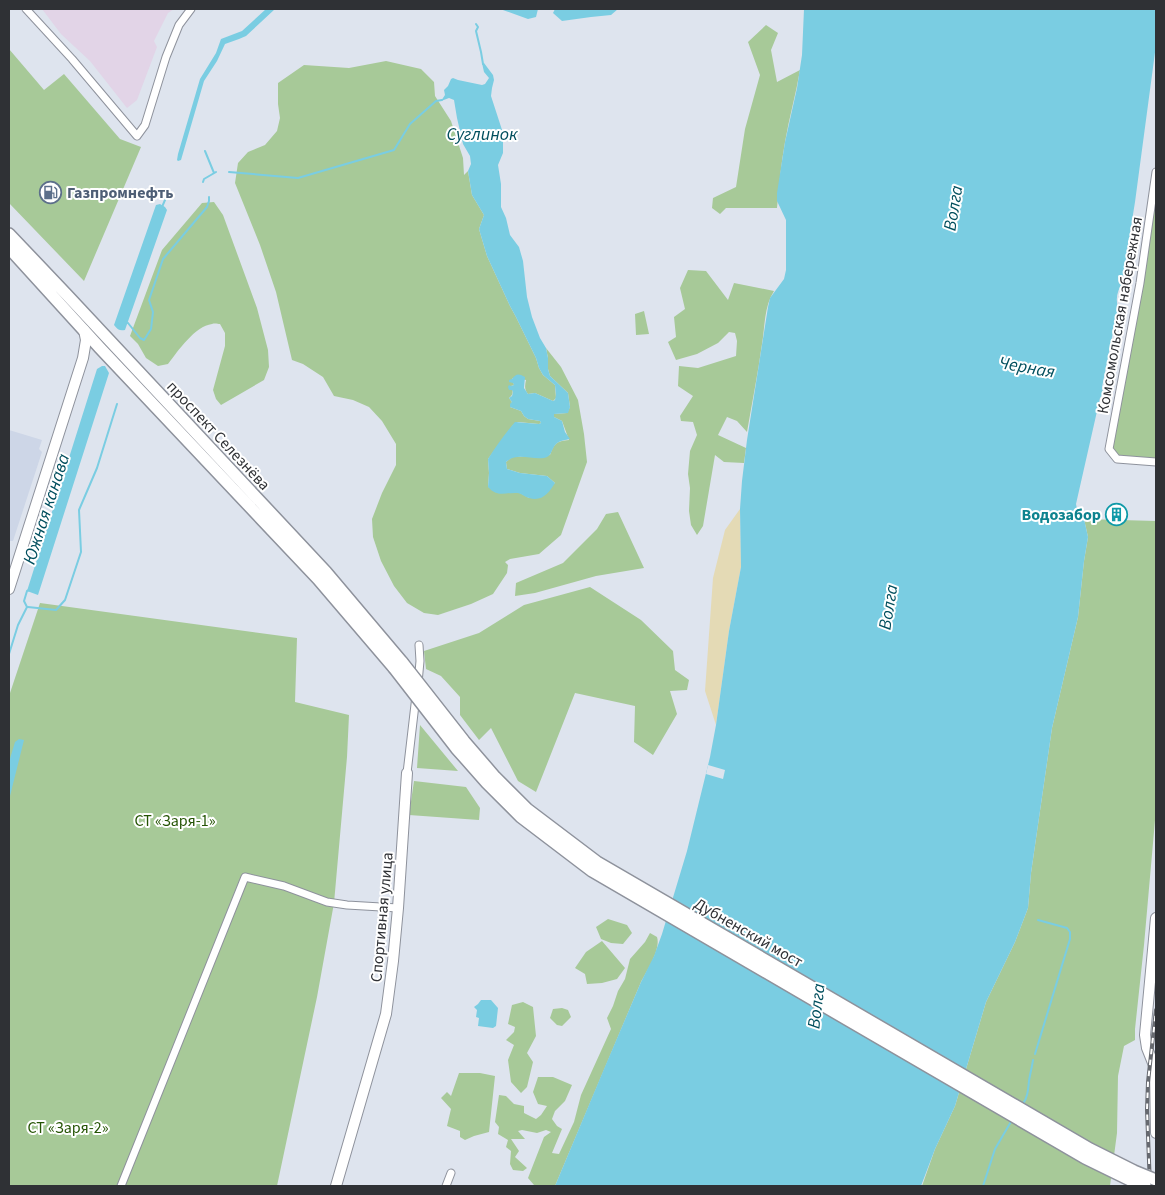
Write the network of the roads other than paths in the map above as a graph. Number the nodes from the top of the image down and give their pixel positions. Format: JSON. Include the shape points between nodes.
{"nodes":[{"id":1,"x":26,"y":9,"type":"edge"},
{"id":2,"x":191,"y":9,"type":"edge"},
{"id":3,"x":1156,"y":172,"type":"edge"},
{"id":4,"x":9,"y":234,"type":"edge"},
{"id":5,"x":9,"y":248,"type":"edge"},
{"id":6,"x":84,"y":330,"type":"junction"},
{"id":7,"x":100,"y":348,"type":"junction"},
{"id":8,"x":84,"y":355,"type":"junction"},
{"id":9,"x":1156,"y":462,"type":"edge"},
{"id":10,"x":9,"y":589,"type":"edge"},
{"id":11,"x":419,"y":645,"type":"dead end"},
{"id":12,"x":398,"y":665,"type":"junction"},
{"id":13,"x":407,"y":773,"type":"joint"},
{"id":14,"x":398,"y":908,"type":"junction"},
{"id":15,"x":1156,"y":918,"type":"edge"},
{"id":16,"x":1156,"y":1133,"type":"edge"},
{"id":17,"x":451,"y":1173,"type":"dead end"},
{"id":18,"x":1156,"y":1180,"type":"edge"},
{"id":19,"x":120,"y":1186,"type":"edge"},
{"id":20,"x":336,"y":1186,"type":"edge"},
{"id":21,"x":446,"y":1186,"type":"edge"},
{"id":22,"x":1145,"y":1186,"type":"edge"}],
"edges":[{"from":1,"to":2,"type":"street","via":[[137,136],[145,125],[179,26]]},
{"from":3,"to":9,"type":"street","name":"Комсомольская набережная","via":[[1140,284],[1109,449],[1117,459]]},
{"from":4,"to":12,"type":"main road","name":"проспект Селезнёва","via":[[326,572]]},
{"from":5,"to":6,"type":"main road","name":"проспект Селезнёва"},
{"from":6,"to":7,"type":"main road","name":"проспект Селезнёва"},
{"from":6,"to":8,"type":"main road"},
{"from":7,"to":8,"type":"main road","via":[[92,348]]},
{"from":7,"to":12,"type":"main road","name":"проспект Селезнёва"},
{"from":8,"to":10,"type":"main road"},
{"from":11,"to":13,"type":"street","name":"Спортивная улица"},
{"from":12,"to":18,"type":"main road","name":"Дубненский мост","bridge":true,"via":[[527,809],[597,862],[1090,1149]]},
{"from":12,"to":22,"type":"main road","name":"Дубненский мост","bridge":true,"via":[[456,748],[487,783],[521,817],[592,871],[1086,1158]]},
{"from":13,"to":14,"type":"main road","name":"Спортивная улица"},
{"from":14,"to":19,"type":"street","via":[[327,902],[284,886],[245,877]]},
{"from":14,"to":20,"type":"main road","name":"Спортивная улица","via":[[386,1014]]},
{"from":15,"to":16,"type":"main road","via":[[1145,1035],[1155,1068]]},
{"from":17,"to":21,"type":"street"}]}
